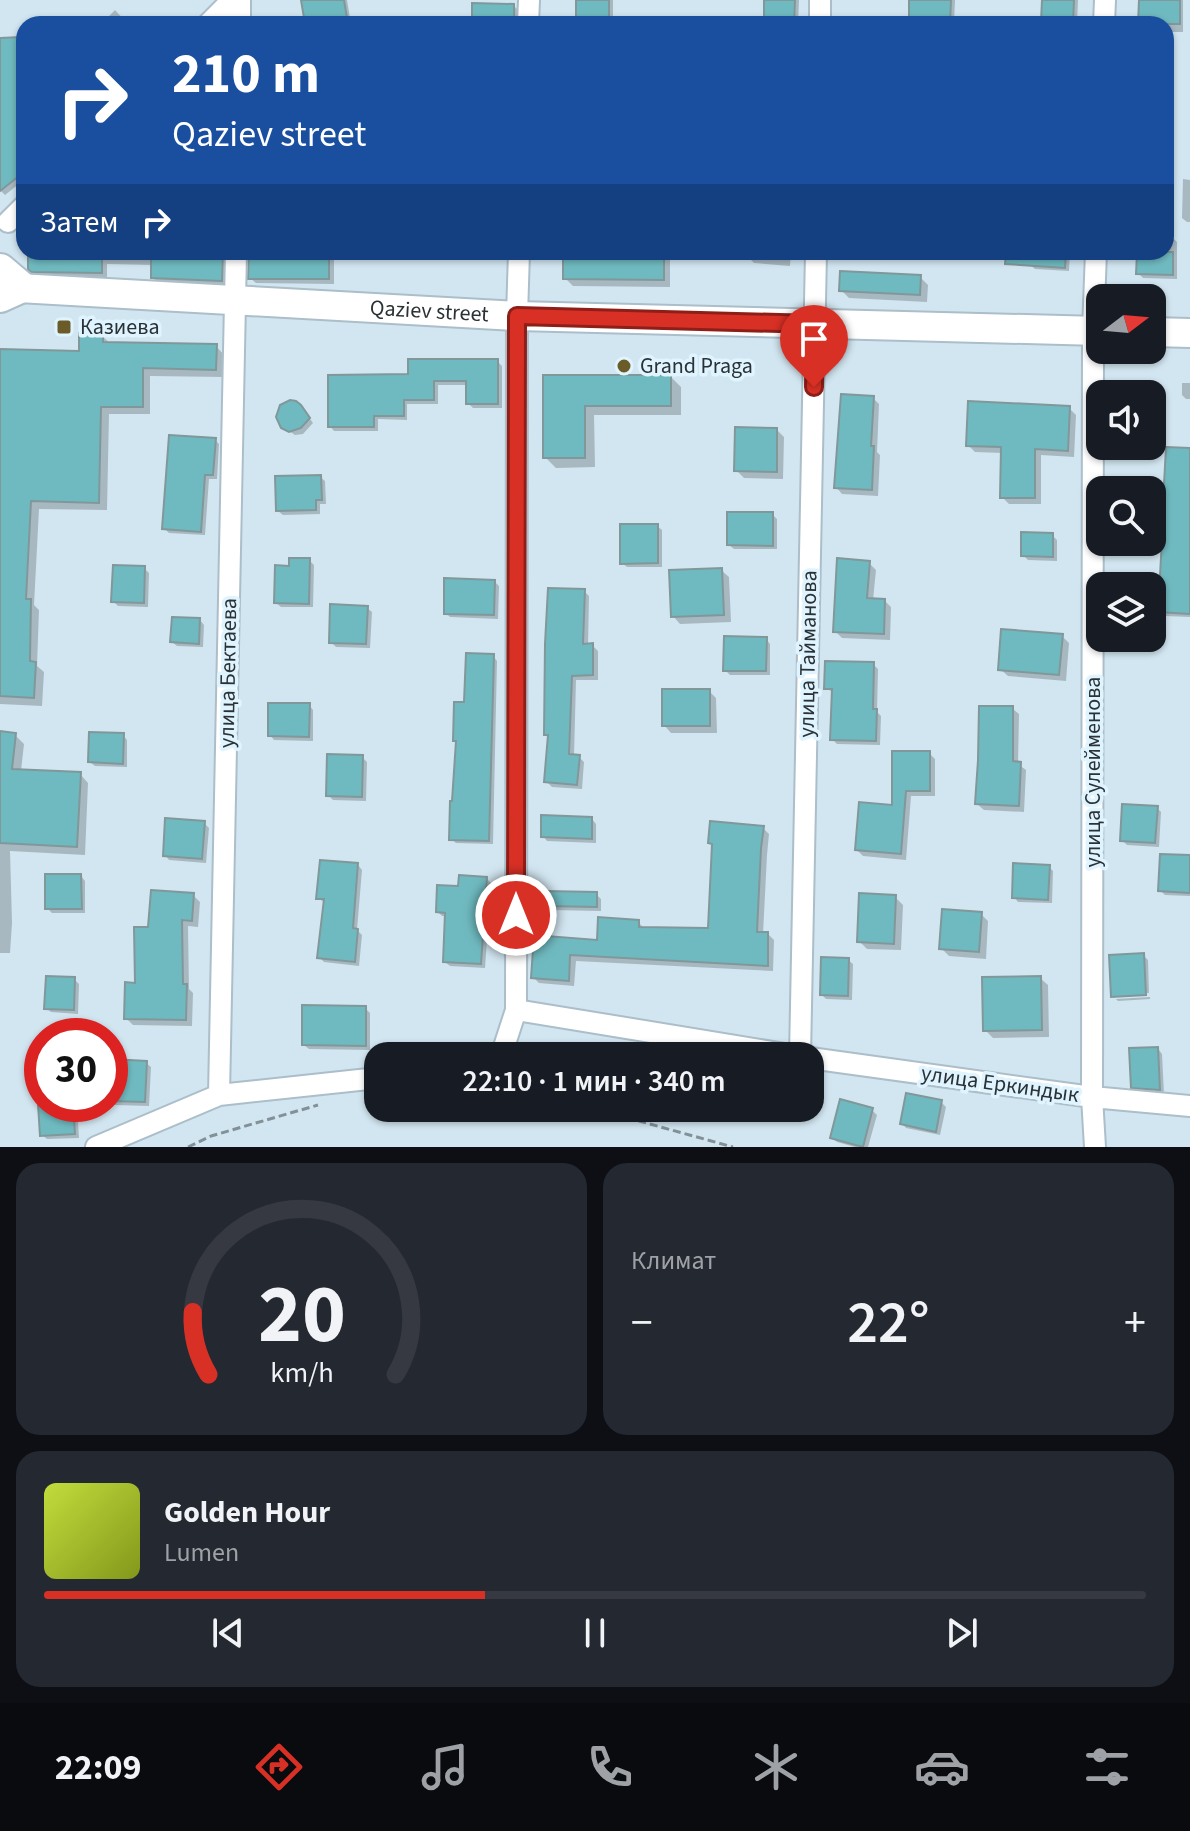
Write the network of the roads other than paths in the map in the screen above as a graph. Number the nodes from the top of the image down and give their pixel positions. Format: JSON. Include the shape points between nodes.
{"nodes":[{"id":1,"x":232,"y":0,"type":"edge"},
{"id":2,"x":216,"y":16,"type":"edge"},
{"id":3,"x":16,"y":214,"type":"edge"},
{"id":4,"x":8,"y":222,"type":"dead end"},
{"id":5,"x":236,"y":260,"type":"edge"},
{"id":6,"x":519,"y":260,"type":"edge"},
{"id":7,"x":816,"y":260,"type":"edge"},
{"id":8,"x":1096,"y":260,"type":"edge"},
{"id":9,"x":1096,"y":284,"type":"edge"},
{"id":10,"x":5,"y":285,"type":"edge"},
{"id":11,"x":236,"y":300,"type":"junction"},
{"id":12,"x":517,"y":316,"type":"junction"},
{"id":13,"x":815,"y":324,"type":"junction"},
{"id":14,"x":1086,"y":331,"type":"edge"},
{"id":15,"x":1166,"y":332,"type":"edge"},
{"id":16,"x":1190,"y":333,"type":"edge"},
{"id":17,"x":1096,"y":364,"type":"edge"},
{"id":18,"x":516,"y":1010,"type":"junction"},
{"id":19,"x":506,"y":1042,"type":"edge"},
{"id":20,"x":713,"y":1042,"type":"edge"},
{"id":21,"x":799,"y":1042,"type":"edge"},
{"id":22,"x":824,"y":1060,"type":"edge"},
{"id":23,"x":364,"y":1079,"type":"edge"},
{"id":24,"x":219,"y":1095,"type":"junction"},
{"id":25,"x":1092,"y":1097,"type":"junction"},
{"id":26,"x":1190,"y":1106,"type":"edge"},
{"id":27,"x":96,"y":1147,"type":"edge"},
{"id":28,"x":1095,"y":1147,"type":"edge"}],
"edges":[{"from":1,"to":2,"type":"street"},
{"from":3,"to":4,"type":"street"},
{"from":5,"to":11,"type":"street","name":"улица Бектаева"},
{"from":6,"to":12,"type":"street"},
{"from":7,"to":13,"type":"street","name":"улица Тайманова"},
{"from":8,"to":9,"type":"street","name":"улица Сулейменова"},
{"from":10,"to":11,"type":"street","name":"Qaziev street"},
{"from":11,"to":12,"type":"street","name":"Qaziev street"},
{"from":11,"to":24,"type":"street","name":"улица Бектаева"},
{"from":12,"to":13,"type":"street","name":"Qaziev street"},
{"from":12,"to":18,"type":"street"},
{"from":13,"to":14,"type":"street","name":"Qaziev street"},
{"from":13,"to":21,"type":"street","name":"улица Тайманова"},
{"from":15,"to":16,"type":"street"},
{"from":17,"to":25,"type":"street","name":"улица Сулейменова"},
{"from":18,"to":19,"type":"street"},
{"from":18,"to":20,"type":"street"},
{"from":22,"to":25,"type":"street","name":"улица Еркиндык"},
{"from":23,"to":24,"type":"street"},
{"from":24,"to":27,"type":"street"},
{"from":25,"to":26,"type":"street","name":"улица Еркиндык"},
{"from":25,"to":28,"type":"street","name":"улица Сулейменова"}]}
